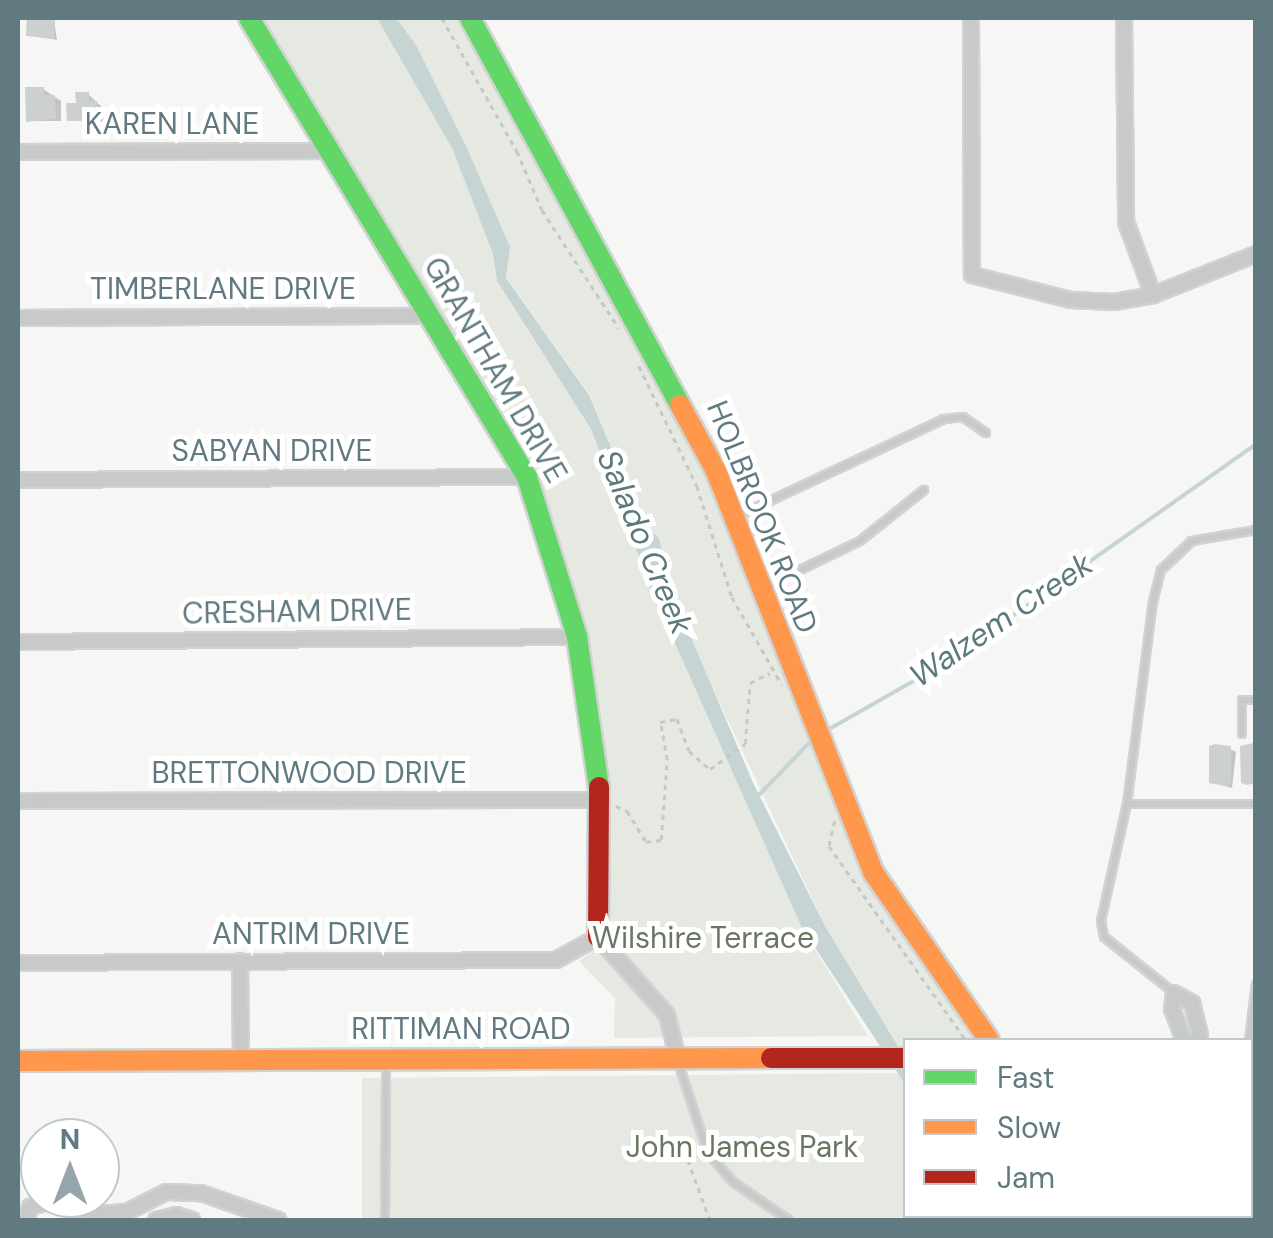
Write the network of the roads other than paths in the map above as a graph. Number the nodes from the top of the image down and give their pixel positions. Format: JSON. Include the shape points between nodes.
{"nodes":[{"id":1,"x":249,"y":18,"type":"edge"},
{"id":2,"x":470,"y":18,"type":"edge"},
{"id":3,"x":971,"y":18,"type":"edge"},
{"id":4,"x":1124,"y":18,"type":"edge"},
{"id":5,"x":327,"y":151,"type":"junction"},
{"id":6,"x":18,"y":152,"type":"edge"},
{"id":7,"x":1256,"y":254,"type":"edge"},
{"id":8,"x":1153,"y":295,"type":"junction"},
{"id":9,"x":430,"y":316,"type":"junction"},
{"id":10,"x":18,"y":318,"type":"edge"},
{"id":11,"x":986,"y":433,"type":"dead end"},
{"id":12,"x":527,"y":477,"type":"junction"},
{"id":13,"x":18,"y":480,"type":"edge"},
{"id":14,"x":924,"y":490,"type":"dead end"},
{"id":15,"x":734,"y":517,"type":"junction"},
{"id":16,"x":1256,"y":530,"type":"edge"},
{"id":17,"x":761,"y":589,"type":"junction"},
{"id":18,"x":577,"y":636,"type":"junction"},
{"id":19,"x":18,"y":642,"type":"edge"},
{"id":20,"x":1256,"y":700,"type":"edge"},
{"id":21,"x":1242,"y":734,"type":"dead end"},
{"id":22,"x":600,"y":800,"type":"junction"},
{"id":23,"x":18,"y":802,"type":"edge"},
{"id":24,"x":1127,"y":804,"type":"junction"},
{"id":25,"x":1256,"y":804,"type":"edge"},
{"id":26,"x":598,"y":938,"type":"junction"},
{"id":27,"x":240,"y":961,"type":"junction"},
{"id":28,"x":18,"y":963,"type":"edge"},
{"id":29,"x":1256,"y":984,"type":"edge"},
{"id":30,"x":1174,"y":993,"type":"junction"},
{"id":31,"x":1251,"y":1037,"type":"edge"},
{"id":32,"x":988,"y":1038,"type":"edge"},
{"id":33,"x":1183,"y":1038,"type":"edge"},
{"id":34,"x":1196,"y":1038,"type":"edge"},
{"id":35,"x":903,"y":1058,"type":"edge"},
{"id":36,"x":678,"y":1059,"type":"junction"},
{"id":37,"x":241,"y":1060,"type":"junction"},
{"id":38,"x":386,"y":1060,"type":"junction"},
{"id":39,"x":18,"y":1061,"type":"edge"},
{"id":40,"x":26,"y":1220,"type":"edge"},
{"id":41,"x":156,"y":1220,"type":"edge"},
{"id":42,"x":192,"y":1220,"type":"edge"},
{"id":43,"x":278,"y":1220,"type":"edge"},
{"id":44,"x":385,"y":1220,"type":"edge"},
{"id":45,"x":790,"y":1220,"type":"edge"}],
"edges":[{"from":1,"to":5,"type":"street","name":"GRANTHAM DRIVE"},
{"from":2,"to":15,"type":"street","name":"HOLBROOK ROAD","via":[[679,392]]},
{"from":3,"to":8,"type":"street","via":[[972,275],[1085,302]]},
{"from":4,"to":8,"type":"street","via":[[1126,222]]},
{"from":5,"to":6,"type":"street","name":"KAREN LANE"},
{"from":5,"to":9,"type":"street","name":"GRANTHAM DRIVE","via":[[351,179]]},
{"from":7,"to":8,"type":"street"},
{"from":9,"to":10,"type":"street","name":"TIMBERLANE DRIVE"},
{"from":9,"to":12,"type":"street","name":"GRANTHAM DRIVE"},
{"from":11,"to":15,"type":"lane","via":[[962,417],[944,419]]},
{"from":12,"to":13,"type":"street","name":"SABYAN DRIVE"},
{"from":12,"to":18,"type":"street","name":"GRANTHAM DRIVE"},
{"from":14,"to":17,"type":"lane","via":[[860,541]]},
{"from":15,"to":17,"type":"street","name":"HOLBROOK ROAD"},
{"from":16,"to":24,"type":"lane","via":[[1206,534],[1162,570]]},
{"from":17,"to":32,"type":"street","name":"HOLBROOK ROAD","via":[[794,691],[874,872]]},
{"from":18,"to":19,"type":"street","name":"CRESHAM DRIVE"},
{"from":18,"to":22,"type":"street","name":"GRANTHAM DRIVE"},
{"from":20,"to":21,"type":"lane","via":[[1242,700]]},
{"from":22,"to":23,"type":"street","name":"BRETTONWOOD DRIVE"},
{"from":22,"to":26,"type":"street","name":"GRANTHAM DRIVE"},
{"from":24,"to":25,"type":"lane"},
{"from":24,"to":30,"type":"lane","via":[[1101,914],[1104,936]]},
{"from":26,"to":27,"type":"street","name":"ANTRIM DRIVE","via":[[556,960]]},
{"from":26,"to":36,"type":"street","via":[[667,1015]]},
{"from":27,"to":28,"type":"street","name":"ANTRIM DRIVE"},
{"from":27,"to":37,"type":"street"},
{"from":29,"to":31,"type":"lane"},
{"from":30,"to":33,"type":"street","via":[[1172,1009]]},
{"from":30,"to":34,"type":"street","via":[[1192,1004]]},
{"from":35,"to":36,"type":"street","name":"RITTIMAN ROAD"},
{"from":36,"to":38,"type":"street","name":"RITTIMAN ROAD"},
{"from":36,"to":45,"type":"lane","via":[[708,1153],[733,1182]]},
{"from":37,"to":38,"type":"street","name":"RITTIMAN ROAD"},
{"from":37,"to":39,"type":"street","name":"RITTIMAN ROAD"},
{"from":38,"to":44,"type":"lane"},
{"from":40,"to":43,"type":"street","via":[[30,1207],[48,1202],[102,1214],[182,1192]]},
{"from":41,"to":42,"type":"street"}]}
